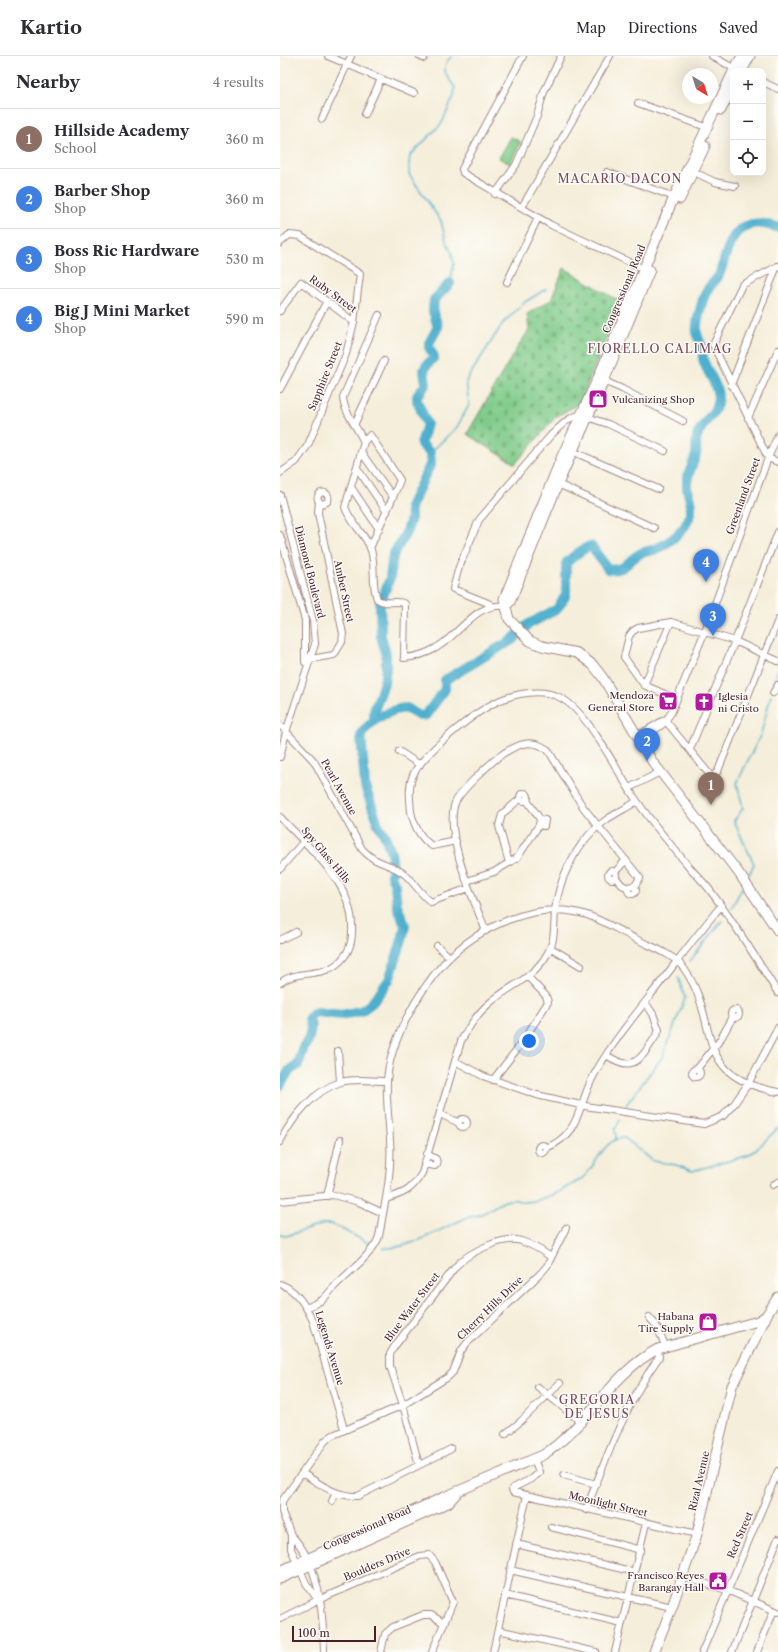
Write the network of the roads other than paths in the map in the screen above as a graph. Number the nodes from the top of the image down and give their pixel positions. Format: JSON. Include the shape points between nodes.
{"nodes":[{"id":1,"x":328,"y":56,"type":"edge"},
{"id":2,"x":350,"y":56,"type":"edge"},
{"id":3,"x":561,"y":56,"type":"edge"},
{"id":4,"x":610,"y":56,"type":"edge"},
{"id":5,"x":712,"y":56,"type":"edge"},
{"id":6,"x":742,"y":56,"type":"edge"},
{"id":7,"x":750,"y":56,"type":"edge"},
{"id":8,"x":520,"y":57,"type":"edge"},
{"id":9,"x":347,"y":65,"type":"junction"},
{"id":10,"x":731,"y":68,"type":"edge"},
{"id":11,"x":737,"y":68,"type":"edge"},
{"id":12,"x":739,"y":68,"type":"edge"},
{"id":13,"x":381,"y":79,"type":"junction"},
{"id":14,"x":730,"y":82,"type":"edge"},
{"id":15,"x":766,"y":83,"type":"edge"},
{"id":16,"x":778,"y":89,"type":"edge"},
{"id":17,"x":730,"y":93,"type":"edge"},
{"id":18,"x":414,"y":94,"type":"dead end"},
{"id":19,"x":638,"y":103,"type":"dead end"},
{"id":20,"x":364,"y":114,"type":"dead end"},
{"id":21,"x":322,"y":119,"type":"dead end"},
{"id":22,"x":706,"y":127,"type":"junction"},
{"id":23,"x":607,"y":172,"type":"dead end"},
{"id":24,"x":694,"y":172,"type":"junction"},
{"id":25,"x":735,"y":186,"type":"dead end"},
{"id":26,"x":495,"y":194,"type":"junction"},
{"id":27,"x":674,"y":197,"type":"junction"},
{"id":28,"x":522,"y":207,"type":"junction"},
{"id":29,"x":538,"y":218,"type":"junction"},
{"id":30,"x":280,"y":243,"type":"edge"},
{"id":31,"x":778,"y":266,"type":"edge"},
{"id":32,"x":644,"y":269,"type":"junction"},
{"id":33,"x":507,"y":282,"type":"dead end"},
{"id":34,"x":327,"y":301,"type":"junction"},
{"id":35,"x":280,"y":311,"type":"edge"},
{"id":36,"x":379,"y":315,"type":"dead end"},
{"id":37,"x":354,"y":322,"type":"junction"},
{"id":38,"x":778,"y":350,"type":"edge"},
{"id":39,"x":384,"y":361,"type":"dead end"},
{"id":40,"x":601,"y":380,"type":"junction"},
{"id":41,"x":731,"y":384,"type":"junction"},
{"id":42,"x":280,"y":389,"type":"edge"},
{"id":43,"x":584,"y":415,"type":"junction"},
{"id":44,"x":748,"y":418,"type":"junction"},
{"id":45,"x":683,"y":421,"type":"dead end"},
{"id":46,"x":355,"y":423,"type":"junction"},
{"id":47,"x":778,"y":435,"type":"edge"},
{"id":48,"x":364,"y":442,"type":"junction"},
{"id":49,"x":572,"y":451,"type":"junction"},
{"id":50,"x":665,"y":451,"type":"dead end"},
{"id":51,"x":361,"y":452,"type":"junction"},
{"id":52,"x":768,"y":458,"type":"junction"},
{"id":53,"x":778,"y":462,"type":"edge"},
{"id":54,"x":357,"y":468,"type":"junction"},
{"id":55,"x":280,"y":473,"type":"edge"},
{"id":56,"x":558,"y":484,"type":"junction"},
{"id":57,"x":351,"y":487,"type":"junction"},
{"id":58,"x":658,"y":489,"type":"dead end"},
{"id":59,"x":280,"y":495,"type":"edge"},
{"id":60,"x":393,"y":497,"type":"junction"},
{"id":61,"x":319,"y":501,"type":"dead end"},
{"id":62,"x":387,"y":512,"type":"junction"},
{"id":63,"x":654,"y":528,"type":"dead end"},
{"id":64,"x":379,"y":529,"type":"junction"},
{"id":65,"x":778,"y":532,"type":"edge"},
{"id":66,"x":280,"y":535,"type":"edge"},
{"id":67,"x":370,"y":548,"type":"junction"},
{"id":68,"x":492,"y":606,"type":"junction"},
{"id":69,"x":505,"y":606,"type":"junction"},
{"id":70,"x":778,"y":620,"type":"edge"},
{"id":71,"x":671,"y":622,"type":"junction"},
{"id":72,"x":705,"y":631,"type":"junction"},
{"id":73,"x":736,"y":641,"type":"junction"},
{"id":74,"x":764,"y":655,"type":"junction"},
{"id":75,"x":308,"y":660,"type":"junction"},
{"id":76,"x":778,"y":661,"type":"edge"},
{"id":77,"x":778,"y":685,"type":"edge"},
{"id":78,"x":644,"y":686,"type":"junction"},
{"id":79,"x":773,"y":693,"type":"dead end"},
{"id":80,"x":676,"y":699,"type":"junction"},
{"id":81,"x":665,"y":720,"type":"junction"},
{"id":82,"x":280,"y":725,"type":"edge"},
{"id":83,"x":286,"y":732,"type":"junction"},
{"id":84,"x":639,"y":739,"type":"junction"},
{"id":85,"x":690,"y":750,"type":"junction"},
{"id":86,"x":399,"y":751,"type":"dead end"},
{"id":87,"x":280,"y":757,"type":"edge"},
{"id":88,"x":420,"y":765,"type":"junction"},
{"id":89,"x":660,"y":772,"type":"junction"},
{"id":90,"x":629,"y":788,"type":"junction"},
{"id":91,"x":637,"y":801,"type":"junction"},
{"id":92,"x":280,"y":816,"type":"edge"},
{"id":93,"x":599,"y":826,"type":"junction"},
{"id":94,"x":456,"y":841,"type":"junction"},
{"id":95,"x":303,"y":842,"type":"junction"},
{"id":96,"x":626,"y":860,"type":"junction"},
{"id":97,"x":509,"y":863,"type":"junction"},
{"id":98,"x":280,"y":868,"type":"edge"},
{"id":99,"x":467,"y":881,"type":"junction"},
{"id":100,"x":469,"y":888,"type":"junction"},
{"id":101,"x":721,"y":906,"type":"junction"},
{"id":102,"x":556,"y":911,"type":"junction"},
{"id":103,"x":486,"y":931,"type":"junction"},
{"id":104,"x":778,"y":931,"type":"edge"},
{"id":105,"x":296,"y":932,"type":"dead end"},
{"id":106,"x":280,"y":940,"type":"edge"},
{"id":107,"x":437,"y":946,"type":"dead end"},
{"id":108,"x":551,"y":948,"type":"junction"},
{"id":109,"x":450,"y":957,"type":"junction"},
{"id":110,"x":676,"y":960,"type":"junction"},
{"id":111,"x":581,"y":966,"type":"dead end"},
{"id":112,"x":528,"y":977,"type":"junction"},
{"id":113,"x":280,"y":983,"type":"edge"},
{"id":114,"x":778,"y":994,"type":"edge"},
{"id":115,"x":644,"y":1002,"type":"junction"},
{"id":116,"x":733,"y":1017,"type":"dead end"},
{"id":117,"x":778,"y":1028,"type":"edge"},
{"id":118,"x":712,"y":1049,"type":"junction"},
{"id":119,"x":338,"y":1051,"type":"dead end"},
{"id":120,"x":606,"y":1055,"type":"junction"},
{"id":121,"x":455,"y":1061,"type":"junction"},
{"id":122,"x":697,"y":1069,"type":"dead end"},
{"id":123,"x":493,"y":1080,"type":"junction"},
{"id":124,"x":387,"y":1081,"type":"junction"},
{"id":125,"x":340,"y":1082,"type":"junction"},
{"id":126,"x":748,"y":1084,"type":"junction"},
{"id":127,"x":778,"y":1092,"type":"edge"},
{"id":128,"x":582,"y":1105,"type":"junction"},
{"id":129,"x":440,"y":1114,"type":"junction"},
{"id":130,"x":459,"y":1123,"type":"dead end"},
{"id":131,"x":340,"y":1140,"type":"dead end"},
{"id":132,"x":280,"y":1142,"type":"edge"},
{"id":133,"x":546,"y":1148,"type":"dead end"},
{"id":134,"x":427,"y":1154,"type":"junction"},
{"id":135,"x":424,"y":1164,"type":"junction"},
{"id":136,"x":327,"y":1196,"type":"junction"},
{"id":137,"x":386,"y":1199,"type":"junction"},
{"id":138,"x":280,"y":1202,"type":"edge"},
{"id":139,"x":383,"y":1213,"type":"junction"},
{"id":140,"x":566,"y":1228,"type":"dead end"},
{"id":141,"x":552,"y":1257,"type":"junction"},
{"id":142,"x":280,"y":1284,"type":"edge"},
{"id":143,"x":778,"y":1297,"type":"edge"},
{"id":144,"x":307,"y":1308,"type":"junction"},
{"id":145,"x":766,"y":1316,"type":"junction"},
{"id":146,"x":649,"y":1317,"type":"dead end"},
{"id":147,"x":750,"y":1324,"type":"junction"},
{"id":148,"x":757,"y":1336,"type":"junction"},
{"id":149,"x":662,"y":1348,"type":"junction"},
{"id":150,"x":560,"y":1383,"type":"dead end"},
{"id":151,"x":538,"y":1387,"type":"dead end"},
{"id":152,"x":548,"y":1395,"type":"junction"},
{"id":153,"x":403,"y":1405,"type":"junction"},
{"id":154,"x":582,"y":1422,"type":"junction"},
{"id":155,"x":344,"y":1429,"type":"junction"},
{"id":156,"x":505,"y":1434,"type":"dead end"},
{"id":157,"x":451,"y":1449,"type":"dead end"},
{"id":158,"x":534,"y":1459,"type":"junction"},
{"id":159,"x":419,"y":1465,"type":"junction"},
{"id":160,"x":778,"y":1471,"type":"edge"},
{"id":161,"x":302,"y":1473,"type":"junction"},
{"id":162,"x":564,"y":1475,"type":"dead end"},
{"id":163,"x":596,"y":1484,"type":"junction"},
{"id":164,"x":336,"y":1493,"type":"junction"},
{"id":165,"x":527,"y":1495,"type":"junction"},
{"id":166,"x":332,"y":1501,"type":"dead end"},
{"id":167,"x":586,"y":1510,"type":"junction"},
{"id":168,"x":646,"y":1523,"type":"junction"},
{"id":169,"x":551,"y":1527,"type":"dead end"},
{"id":170,"x":697,"y":1534,"type":"junction"},
{"id":171,"x":291,"y":1535,"type":"junction"},
{"id":172,"x":778,"y":1539,"type":"edge"},
{"id":173,"x":516,"y":1544,"type":"junction"},
{"id":174,"x":641,"y":1550,"type":"junction"},
{"id":175,"x":308,"y":1563,"type":"junction"},
{"id":176,"x":299,"y":1567,"type":"junction"},
{"id":177,"x":510,"y":1570,"type":"junction"},
{"id":178,"x":280,"y":1571,"type":"edge"},
{"id":179,"x":635,"y":1572,"type":"junction"},
{"id":180,"x":683,"y":1577,"type":"junction"},
{"id":181,"x":280,"y":1579,"type":"edge"},
{"id":182,"x":727,"y":1590,"type":"junction"},
{"id":183,"x":505,"y":1595,"type":"junction"},
{"id":184,"x":628,"y":1597,"type":"junction"},
{"id":185,"x":319,"y":1599,"type":"junction"},
{"id":186,"x":753,"y":1601,"type":"junction"},
{"id":187,"x":672,"y":1607,"type":"junction"},
{"id":188,"x":776,"y":1611,"type":"edge"},
{"id":189,"x":280,"y":1619,"type":"edge"},
{"id":190,"x":622,"y":1622,"type":"junction"},
{"id":191,"x":444,"y":1623,"type":"junction"},
{"id":192,"x":498,"y":1630,"type":"junction"},
{"id":193,"x":324,"y":1652,"type":"edge"},
{"id":194,"x":381,"y":1652,"type":"edge"},
{"id":195,"x":432,"y":1652,"type":"edge"},
{"id":196,"x":493,"y":1652,"type":"edge"},
{"id":197,"x":596,"y":1652,"type":"edge"},
{"id":198,"x":615,"y":1652,"type":"edge"},
{"id":199,"x":654,"y":1652,"type":"edge"},
{"id":200,"x":702,"y":1652,"type":"edge"},
{"id":201,"x":732,"y":1652,"type":"edge"},
{"id":202,"x":757,"y":1652,"type":"edge"}],
"edges":[{"from":1,"to":9,"type":"street"},
{"from":2,"to":9,"type":"street"},
{"from":3,"to":26,"type":"street","via":[[516,165]]},
{"from":4,"to":28,"type":"street"},
{"from":5,"to":10,"type":"street"},
{"from":6,"to":11,"type":"main road","name":"Congressional Road"},
{"from":7,"to":12,"type":"main road","name":"Congressional Road"},
{"from":8,"to":26,"type":"street","via":[[462,169],[466,176]]},
{"from":9,"to":13,"type":"street"},
{"from":9,"to":21,"type":"street"},
{"from":13,"to":18,"type":"street"},
{"from":13,"to":20,"type":"street"},
{"from":14,"to":22,"type":"main road","name":"Congressional Road"},
{"from":15,"to":16,"type":"street"},
{"from":17,"to":24,"type":"main road","name":"Congressional Road","via":[[710,131]]},
{"from":19,"to":22,"type":"street"},
{"from":22,"to":27,"type":"main road","name":"Congressional Road"},
{"from":23,"to":27,"type":"street"},
{"from":24,"to":25,"type":"street","via":[[715,182]]},
{"from":24,"to":40,"type":"main road","name":"Congressional Road"},
{"from":26,"to":28,"type":"street"},
{"from":27,"to":32,"type":"main road","name":"Congressional Road"},
{"from":28,"to":29,"type":"street"},
{"from":29,"to":32,"type":"street"},
{"from":29,"to":33,"type":"street"},
{"from":30,"to":37,"type":"street","name":"Sapphire Street","via":[[289,235],[300,236],[360,274]]},
{"from":31,"to":41,"type":"street"},
{"from":31,"to":41,"type":"street","via":[[742,285],[713,345]]},
{"from":32,"to":40,"type":"main road","name":"Congressional Road"},
{"from":34,"to":35,"type":"street","name":"Ruby Street","via":[[301,282]]},
{"from":34,"to":37,"type":"street","name":"Ruby Street"},
{"from":34,"to":42,"type":"street"},
{"from":36,"to":46,"type":"street","via":[[343,397],[345,410]]},
{"from":37,"to":55,"type":"street","name":"Sapphire Street","via":[[346,354],[308,445],[296,462]]},
{"from":38,"to":44,"type":"street"},
{"from":39,"to":46,"type":"street"},
{"from":40,"to":43,"type":"main road","name":"Congressional Road"},
{"from":40,"to":45,"type":"street"},
{"from":41,"to":44,"type":"street"},
{"from":43,"to":49,"type":"main road","name":"Congressional Road"},
{"from":43,"to":50,"type":"street","via":[[625,431]]},
{"from":43,"to":68,"type":"street","via":[[573,417],[551,435],[488,508],[476,526],[453,589]]},
{"from":43,"to":69,"type":"main road","name":"Congressional Road","via":[[562,456],[504,599]]},
{"from":44,"to":52,"type":"street"},
{"from":46,"to":48,"type":"street"},
{"from":47,"to":52,"type":"street","name":"Greenland Street"},
{"from":48,"to":51,"type":"street"},
{"from":48,"to":60,"type":"street","via":[[370,435],[400,480]]},
{"from":49,"to":56,"type":"main road","name":"Congressional Road"},
{"from":49,"to":58,"type":"street"},
{"from":51,"to":54,"type":"street"},
{"from":51,"to":60,"type":"street"},
{"from":52,"to":53,"type":"street"},
{"from":52,"to":72,"type":"street","name":"Greenland Street"},
{"from":54,"to":57,"type":"street"},
{"from":54,"to":62,"type":"street"},
{"from":56,"to":63,"type":"street"},
{"from":56,"to":69,"type":"main road","name":"Congressional Road","via":[[510,602]]},
{"from":57,"to":64,"type":"street"},
{"from":57,"to":67,"type":"street","via":[[345,507]]},
{"from":59,"to":75,"type":"street","name":"Diamond Boulevard","via":[[314,621],[315,644]]},
{"from":60,"to":62,"type":"street"},
{"from":61,"to":75,"type":"street","name":"Amber Street","via":[[318,513],[343,634],[342,642],[334,655]]},
{"from":62,"to":64,"type":"street"},
{"from":64,"to":67,"type":"street"},
{"from":65,"to":73,"type":"street"},
{"from":66,"to":75,"type":"street","name":"Diamond Boulevard","via":[[305,620]]},
{"from":67,"to":68,"type":"street","via":[[374,572],[373,589],[377,599],[388,603],[404,602],[404,658],[416,657],[437,648],[482,610]]},
{"from":68,"to":69,"type":"street"},
{"from":69,"to":84,"type":"main road","name":"Congressional Road","via":[[509,618],[534,643],[577,653],[590,662],[603,678]]},
{"from":70,"to":74,"type":"street"},
{"from":71,"to":72,"type":"street"},
{"from":71,"to":78,"type":"street"},
{"from":71,"to":78,"type":"street","via":[[638,628],[629,636],[624,657]]},
{"from":72,"to":73,"type":"street"},
{"from":72,"to":80,"type":"street","name":"Greenland Street"},
{"from":73,"to":74,"type":"street"},
{"from":73,"to":85,"type":"street"},
{"from":74,"to":76,"type":"street"},
{"from":74,"to":85,"type":"street","via":[[718,771],[710,775]]},
{"from":75,"to":83,"type":"street","name":"Diamond Boulevard"},
{"from":77,"to":79,"type":"street"},
{"from":78,"to":80,"type":"street"},
{"from":80,"to":81,"type":"street","name":"Greenland Street"},
{"from":81,"to":84,"type":"street"},
{"from":81,"to":85,"type":"street"},
{"from":82,"to":83,"type":"street","name":"Pearl Avenue"},
{"from":83,"to":87,"type":"street","name":"Diamond Boulevard"},
{"from":83,"to":100,"type":"street","name":"Pearl Avenue","via":[[314,761],[362,849],[376,862],[402,872],[431,902]]},
{"from":84,"to":89,"type":"main road","name":"Congressional Road"},
{"from":86,"to":88,"type":"street"},
{"from":88,"to":90,"type":"street","via":[[433,750],[480,711],[503,699],[524,693],[545,693],[558,696],[571,704]]},
{"from":88,"to":94,"type":"street","via":[[413,775],[409,789],[412,819],[419,834],[432,846]]},
{"from":89,"to":90,"type":"street"},
{"from":89,"to":104,"type":"main road","name":"Congressional Road","via":[[738,872]]},
{"from":90,"to":91,"type":"street"},
{"from":91,"to":93,"type":"street"},
{"from":91,"to":101,"type":"street"},
{"from":92,"to":95,"type":"street","name":"Spy Glass Hills"},
{"from":93,"to":94,"type":"street","via":[[548,750],[532,742],[523,743],[501,755],[459,795],[452,824]]},
{"from":93,"to":96,"type":"street"},
{"from":93,"to":102,"type":"street","via":[[581,845],[570,864],[557,899]]},
{"from":94,"to":99,"type":"street"},
{"from":95,"to":98,"type":"street"},
{"from":95,"to":113,"type":"street","name":"Spy Glass Hills","via":[[343,890],[351,910],[352,938],[347,953],[336,965],[320,972],[295,975]]},
{"from":96,"to":96,"type":"street","via":[[640,878],[631,888],[622,885],[615,875]]},
{"from":97,"to":97,"type":"street","via":[[521,853],[539,822],[523,799],[502,814],[499,826]]},
{"from":97,"to":99,"type":"street","via":[[494,872]]},
{"from":99,"to":100,"type":"street"},
{"from":100,"to":103,"type":"street"},
{"from":101,"to":110,"type":"street"},
{"from":101,"to":114,"type":"street"},
{"from":102,"to":103,"type":"street","via":[[530,914],[502,922]]},
{"from":102,"to":108,"type":"street","via":[[555,934]]},
{"from":102,"to":110,"type":"street","via":[[587,915]]},
{"from":103,"to":109,"type":"street"},
{"from":105,"to":106,"type":"street"},
{"from":107,"to":109,"type":"street"},
{"from":108,"to":111,"type":"street"},
{"from":108,"to":112,"type":"street"},
{"from":109,"to":124,"type":"street","via":[[433,975],[404,1024]]},
{"from":110,"to":115,"type":"street"},
{"from":110,"to":118,"type":"street","via":[[685,969],[698,995]]},
{"from":112,"to":121,"type":"street","via":[[492,1000],[476,1015],[461,1041]]},
{"from":112,"to":123,"type":"street","via":[[546,996],[548,1002],[521,1044]]},
{"from":115,"to":120,"type":"street"},
{"from":115,"to":120,"type":"street","via":[[653,1014],[659,1030],[641,1058],[636,1063],[627,1064]]},
{"from":116,"to":118,"type":"street"},
{"from":117,"to":126,"type":"street"},
{"from":118,"to":122,"type":"street"},
{"from":118,"to":126,"type":"street","via":[[721,1064]]},
{"from":119,"to":125,"type":"street"},
{"from":120,"to":128,"type":"street","via":[[585,1090]]},
{"from":121,"to":123,"type":"street"},
{"from":121,"to":129,"type":"street"},
{"from":123,"to":128,"type":"street","via":[[537,1095]]},
{"from":124,"to":125,"type":"street"},
{"from":124,"to":137,"type":"street","via":[[386,1113],[390,1140]]},
{"from":125,"to":132,"type":"street","via":[[309,1103],[293,1121]]},
{"from":126,"to":127,"type":"street"},
{"from":126,"to":128,"type":"street","via":[[723,1116],[704,1124]]},
{"from":128,"to":133,"type":"street","via":[[576,1122],[568,1133],[554,1145]]},
{"from":129,"to":130,"type":"street"},
{"from":129,"to":134,"type":"street"},
{"from":131,"to":136,"type":"street"},
{"from":134,"to":135,"type":"street"},
{"from":134,"to":135,"type":"street","via":[[437,1160],[438,1164]]},
{"from":135,"to":137,"type":"street","via":[[416,1184],[406,1193]]},
{"from":136,"to":138,"type":"street"},
{"from":136,"to":139,"type":"street","via":[[333,1195],[359,1202]]},
{"from":137,"to":139,"type":"street"},
{"from":139,"to":144,"type":"street","via":[[379,1237],[369,1252],[323,1299]]},
{"from":140,"to":141,"type":"street","name":"Cherry Hills Drive"},
{"from":141,"to":153,"type":"street","name":"Cherry Hills Drive","via":[[541,1272],[461,1350],[453,1372]]},
{"from":141,"to":153,"type":"street","name":"Blue Water Street","via":[[529,1244],[511,1239],[464,1258],[390,1354],[390,1366]]},
{"from":142,"to":144,"type":"street","name":"Legends Avenue","via":[[291,1290]]},
{"from":143,"to":145,"type":"main road"},
{"from":144,"to":155,"type":"street","name":"Legends Avenue"},
{"from":145,"to":147,"type":"main road","name":"Congressional Road"},
{"from":145,"to":148,"type":"main road","name":"Rizal Avenue"},
{"from":146,"to":149,"type":"street","via":[[656,1325]]},
{"from":147,"to":148,"type":"main road"},
{"from":147,"to":149,"type":"main road","name":"Congressional Road"},
{"from":148,"to":170,"type":"main road","name":"Rizal Avenue","via":[[732,1386]]},
{"from":149,"to":154,"type":"main road","name":"Congressional Road","via":[[644,1356],[633,1366]]},
{"from":149,"to":163,"type":"street","via":[[639,1388]]},
{"from":150,"to":152,"type":"street"},
{"from":151,"to":152,"type":"street"},
{"from":152,"to":154,"type":"street"},
{"from":152,"to":156,"type":"street"},
{"from":153,"to":155,"type":"street","name":"Cherry Hills Drive"},
{"from":153,"to":159,"type":"street","name":"Blue Water Street"},
{"from":154,"to":158,"type":"main road","name":"Congressional Road","via":[[555,1448]]},
{"from":155,"to":161,"type":"street","name":"Cherry Hills Drive","via":[[325,1441]]},
{"from":157,"to":159,"type":"street"},
{"from":158,"to":165,"type":"street","name":"Moonlight Street","via":[[539,1472],[512,1489],[515,1493]]},
{"from":158,"to":175,"type":"main road","name":"Congressional Road","via":[[511,1467]]},
{"from":159,"to":164,"type":"street","via":[[365,1493],[350,1496]]},
{"from":160,"to":182,"type":"street","name":"Red Street"},
{"from":161,"to":164,"type":"street"},
{"from":161,"to":171,"type":"street","name":"Cherry Hills Drive","via":[[282,1501],[281,1507]]},
{"from":162,"to":163,"type":"street"},
{"from":163,"to":167,"type":"street"},
{"from":164,"to":166,"type":"street"},
{"from":165,"to":167,"type":"street","name":"Moonlight Street"},
{"from":165,"to":173,"type":"street"},
{"from":167,"to":168,"type":"street","name":"Moonlight Street"},
{"from":168,"to":170,"type":"street","name":"Moonlight Street"},
{"from":168,"to":174,"type":"street"},
{"from":169,"to":174,"type":"street"},
{"from":170,"to":180,"type":"main road","name":"Rizal Avenue"},
{"from":171,"to":175,"type":"street","name":"Cherry Hills Drive","via":[[300,1544]]},
{"from":171,"to":176,"type":"street","name":"Cherry Hills Drive","via":[[290,1548]]},
{"from":172,"to":186,"type":"street"},
{"from":173,"to":177,"type":"street"},
{"from":173,"to":179,"type":"street"},
{"from":174,"to":179,"type":"street"},
{"from":175,"to":176,"type":"main road","name":"Congressional Road"},
{"from":175,"to":185,"type":"street","name":"Cherry Hills Drive"},
{"from":176,"to":178,"type":"main road","name":"Congressional Road"},
{"from":176,"to":181,"type":"main road","name":"Congressional Road"},
{"from":176,"to":185,"type":"street","name":"Cherry Hills Drive","via":[[306,1584]]},
{"from":177,"to":183,"type":"street"},
{"from":177,"to":184,"type":"street"},
{"from":179,"to":184,"type":"street"},
{"from":180,"to":182,"type":"street"},
{"from":180,"to":187,"type":"main road","name":"Rizal Avenue"},
{"from":182,"to":186,"type":"street"},
{"from":182,"to":200,"type":"street","name":"Red Street"},
{"from":183,"to":190,"type":"street"},
{"from":183,"to":192,"type":"street"},
{"from":184,"to":187,"type":"street"},
{"from":184,"to":190,"type":"street"},
{"from":185,"to":189,"type":"street","name":"Boulders Drive"},
{"from":185,"to":191,"type":"street","name":"Boulders Drive","via":[[420,1556],[429,1555],[435,1562],[453,1602]]},
{"from":185,"to":193,"type":"street","via":[[322,1606]]},
{"from":186,"to":188,"type":"street"},
{"from":186,"to":201,"type":"street"},
{"from":187,"to":199,"type":"main road","name":"Rizal Avenue"},
{"from":188,"to":202,"type":"street"},
{"from":190,"to":198,"type":"street"},
{"from":191,"to":194,"type":"street","via":[[431,1615],[423,1615],[392,1627],[385,1634]]},
{"from":191,"to":195,"type":"street","name":"Boulders Drive"},
{"from":192,"to":196,"type":"street"},
{"from":192,"to":197,"type":"street"}]}
